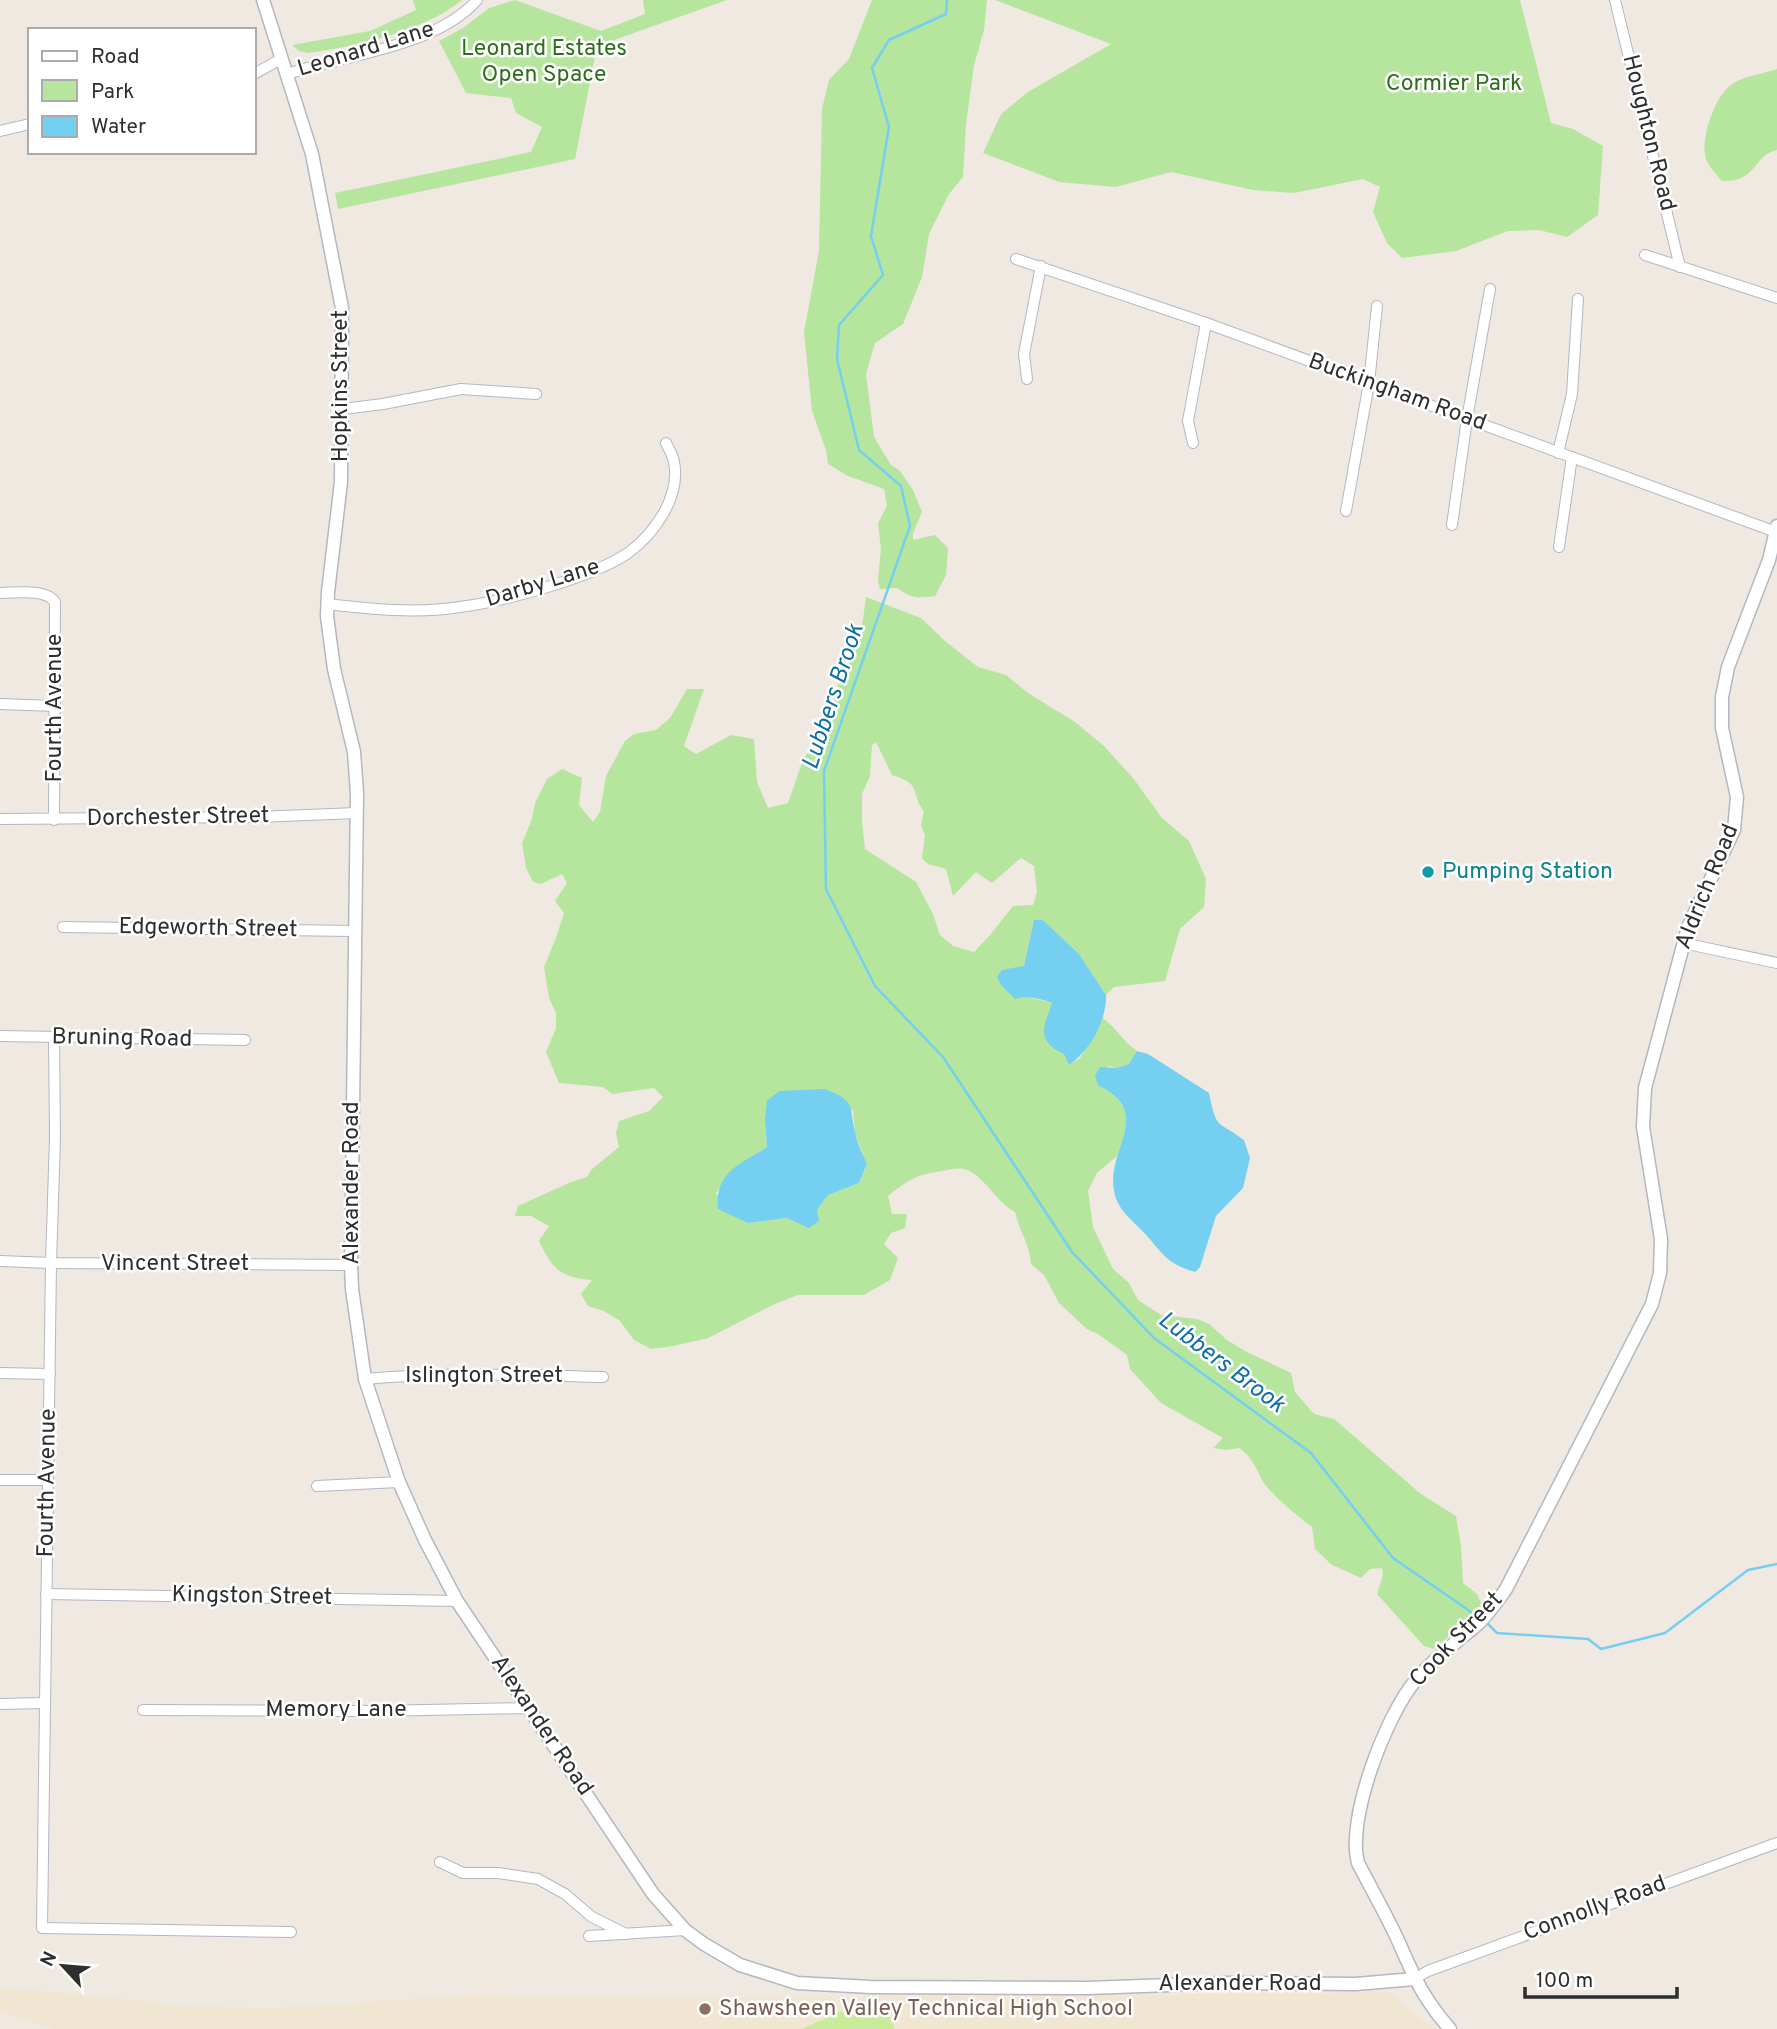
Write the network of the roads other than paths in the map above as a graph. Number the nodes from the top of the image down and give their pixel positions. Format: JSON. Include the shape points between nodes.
{"nodes":[{"id":1,"x":263,"y":0,"type":"edge"},
{"id":2,"x":477,"y":0,"type":"edge"},
{"id":3,"x":1615,"y":0,"type":"edge"},
{"id":4,"x":281,"y":59,"type":"junction"},
{"id":5,"x":256,"y":73,"type":"edge"},
{"id":6,"x":287,"y":74,"type":"junction"},
{"id":7,"x":28,"y":124,"type":"edge"},
{"id":8,"x":0,"y":131,"type":"edge"},
{"id":9,"x":1645,"y":255,"type":"dead end"},
{"id":10,"x":1016,"y":259,"type":"dead end"},
{"id":11,"x":1041,"y":266,"type":"junction"},
{"id":12,"x":1680,"y":267,"type":"junction"},
{"id":13,"x":1490,"y":289,"type":"dead end"},
{"id":14,"x":1777,"y":298,"type":"edge"},
{"id":15,"x":1578,"y":299,"type":"dead end"},
{"id":16,"x":1377,"y":306,"type":"dead end"},
{"id":17,"x":1206,"y":323,"type":"junction"},
{"id":18,"x":1027,"y":379,"type":"dead end"},
{"id":19,"x":1369,"y":383,"type":"junction"},
{"id":20,"x":536,"y":394,"type":"dead end"},
{"id":21,"x":343,"y":409,"type":"junction"},
{"id":22,"x":1467,"y":419,"type":"junction"},
{"id":23,"x":666,"y":443,"type":"dead end"},
{"id":24,"x":1193,"y":443,"type":"dead end"},
{"id":25,"x":1558,"y":453,"type":"junction"},
{"id":26,"x":1572,"y":457,"type":"junction"},
{"id":27,"x":1346,"y":511,"type":"dead end"},
{"id":28,"x":1452,"y":525,"type":"dead end"},
{"id":29,"x":1776,"y":534,"type":"edge"},
{"id":30,"x":1559,"y":547,"type":"dead end"},
{"id":31,"x":0,"y":593,"type":"edge"},
{"id":32,"x":327,"y":604,"type":"junction"},
{"id":33,"x":0,"y":704,"type":"edge"},
{"id":34,"x":55,"y":706,"type":"junction"},
{"id":35,"x":356,"y":779,"type":"joint"},
{"id":36,"x":357,"y":813,"type":"junction"},
{"id":37,"x":0,"y":819,"type":"edge"},
{"id":38,"x":54,"y":820,"type":"junction"},
{"id":39,"x":62,"y":927,"type":"dead end"},
{"id":40,"x":354,"y":931,"type":"junction"},
{"id":41,"x":1683,"y":943,"type":"junction"},
{"id":42,"x":1777,"y":963,"type":"edge"},
{"id":43,"x":0,"y":1036,"type":"edge"},
{"id":44,"x":54,"y":1038,"type":"junction"},
{"id":45,"x":245,"y":1040,"type":"dead end"},
{"id":46,"x":0,"y":1261,"type":"edge"},
{"id":47,"x":51,"y":1264,"type":"junction"},
{"id":48,"x":351,"y":1265,"type":"junction"},
{"id":49,"x":1655,"y":1294,"type":"joint"},
{"id":50,"x":0,"y":1373,"type":"edge"},
{"id":51,"x":50,"y":1374,"type":"junction"},
{"id":52,"x":603,"y":1377,"type":"dead end"},
{"id":53,"x":365,"y":1379,"type":"junction"},
{"id":54,"x":0,"y":1480,"type":"edge"},
{"id":55,"x":48,"y":1480,"type":"junction"},
{"id":56,"x":399,"y":1482,"type":"junction"},
{"id":57,"x":317,"y":1486,"type":"dead end"},
{"id":58,"x":46,"y":1594,"type":"junction"},
{"id":59,"x":457,"y":1601,"type":"junction"},
{"id":60,"x":44,"y":1703,"type":"junction"},
{"id":61,"x":0,"y":1704,"type":"edge"},
{"id":62,"x":528,"y":1709,"type":"junction"},
{"id":63,"x":143,"y":1710,"type":"dead end"},
{"id":64,"x":1777,"y":1843,"type":"edge"},
{"id":65,"x":440,"y":1861,"type":"dead end"},
{"id":66,"x":685,"y":1930,"type":"junction"},
{"id":67,"x":291,"y":1932,"type":"dead end"},
{"id":68,"x":626,"y":1934,"type":"junction"},
{"id":69,"x":589,"y":1936,"type":"dead end"},
{"id":70,"x":1414,"y":1979,"type":"junction"},
{"id":71,"x":1450,"y":2029,"type":"edge"}],
"edges":[{"from":1,"to":4,"type":"street","name":"Hopkins Street"},
{"from":2,"to":6,"type":"street","name":"Leonard Lane","via":[[439,28],[365,55]]},
{"from":3,"to":12,"type":"street","name":"Houghton Road"},
{"from":4,"to":5,"type":"street"},
{"from":4,"to":6,"type":"street","name":"Hopkins Street"},
{"from":6,"to":21,"type":"street","name":"Hopkins Street","via":[[318,179],[338,281]]},
{"from":7,"to":8,"type":"street"},
{"from":9,"to":12,"type":"street"},
{"from":10,"to":11,"type":"street","name":"Buckingham Road"},
{"from":11,"to":17,"type":"street","name":"Buckingham Road"},
{"from":11,"to":18,"type":"street","via":[[1024,352]]},
{"from":12,"to":14,"type":"street"},
{"from":13,"to":22,"type":"street"},
{"from":15,"to":25,"type":"street","via":[[1572,394]]},
{"from":16,"to":19,"type":"street"},
{"from":17,"to":19,"type":"street","name":"Buckingham Road"},
{"from":17,"to":24,"type":"street","via":[[1188,419]]},
{"from":19,"to":22,"type":"street","name":"Buckingham Road"},
{"from":19,"to":27,"type":"street"},
{"from":20,"to":21,"type":"street","via":[[461,389]]},
{"from":21,"to":32,"type":"street","name":"Hopkins Street","via":[[340,501]]},
{"from":22,"to":25,"type":"street","name":"Buckingham Road"},
{"from":22,"to":28,"type":"street"},
{"from":23,"to":32,"type":"street","name":"Darby Lane","via":[[675,476],[662,517],[629,552],[605,566],[459,608],[413,611]]},
{"from":25,"to":26,"type":"street","name":"Buckingham Road"},
{"from":26,"to":29,"type":"street","name":"Buckingham Road"},
{"from":26,"to":30,"type":"street"},
{"from":29,"to":41,"type":"street","name":"Aldrich Road","via":[[1728,667],[1722,697],[1722,728],[1737,797],[1734,830]]},
{"from":31,"to":34,"type":"street","name":"Fourth Avenue","via":[[42,594],[56,606]]},
{"from":32,"to":35,"type":"street","name":"Hopkins Street","via":[[331,656],[349,723]]},
{"from":33,"to":34,"type":"street"},
{"from":34,"to":38,"type":"street","name":"Fourth Avenue"},
{"from":35,"to":36,"type":"street","name":"Alexander Road"},
{"from":36,"to":38,"type":"street","name":"Dorchester Street"},
{"from":36,"to":40,"type":"street","name":"Alexander Road"},
{"from":37,"to":38,"type":"street","name":"Dorchester Street"},
{"from":39,"to":40,"type":"street","name":"Edgeworth Street"},
{"from":40,"to":48,"type":"street","name":"Alexander Road"},
{"from":41,"to":42,"type":"street"},
{"from":41,"to":49,"type":"street","name":"Aldrich Road","via":[[1643,1107],[1661,1239]]},
{"from":43,"to":44,"type":"street","name":"Bruning Road"},
{"from":44,"to":45,"type":"street","name":"Bruning Road"},
{"from":44,"to":47,"type":"street","name":"Fourth Avenue"},
{"from":46,"to":47,"type":"street","name":"Vincent Street"},
{"from":47,"to":48,"type":"street","name":"Vincent Street"},
{"from":47,"to":51,"type":"street","name":"Fourth Avenue"},
{"from":48,"to":53,"type":"street","name":"Alexander Road"},
{"from":49,"to":70,"type":"street","name":"Cook Street","via":[[1506,1589],[1481,1621],[1414,1682],[1379,1748],[1362,1805],[1356,1855]]},
{"from":50,"to":51,"type":"street"},
{"from":51,"to":55,"type":"street","name":"Fourth Avenue"},
{"from":52,"to":53,"type":"street","name":"Islington Street"},
{"from":53,"to":56,"type":"street","name":"Alexander Road"},
{"from":54,"to":55,"type":"street"},
{"from":55,"to":58,"type":"street","name":"Fourth Avenue"},
{"from":56,"to":57,"type":"street"},
{"from":56,"to":59,"type":"street","name":"Alexander Road"},
{"from":58,"to":59,"type":"street","name":"Kingston Street"},
{"from":58,"to":60,"type":"street","name":"Fourth Avenue"},
{"from":59,"to":62,"type":"street","name":"Alexander Road"},
{"from":60,"to":61,"type":"street"},
{"from":60,"to":67,"type":"street","name":"Fourth Avenue","via":[[42,1928]]},
{"from":62,"to":63,"type":"street","name":"Memory Lane"},
{"from":62,"to":66,"type":"street","name":"Alexander Road","via":[[653,1894]]},
{"from":64,"to":70,"type":"street","name":"Connolly Road"},
{"from":65,"to":68,"type":"street","via":[[463,1873],[538,1879],[592,1917]]},
{"from":66,"to":68,"type":"street"},
{"from":66,"to":70,"type":"street","name":"Alexander Road","via":[[740,1965],[778,1979],[819,1985],[1087,1988]]},
{"from":68,"to":69,"type":"street"},
{"from":70,"to":71,"type":"street","name":"Cook Street"}]}
